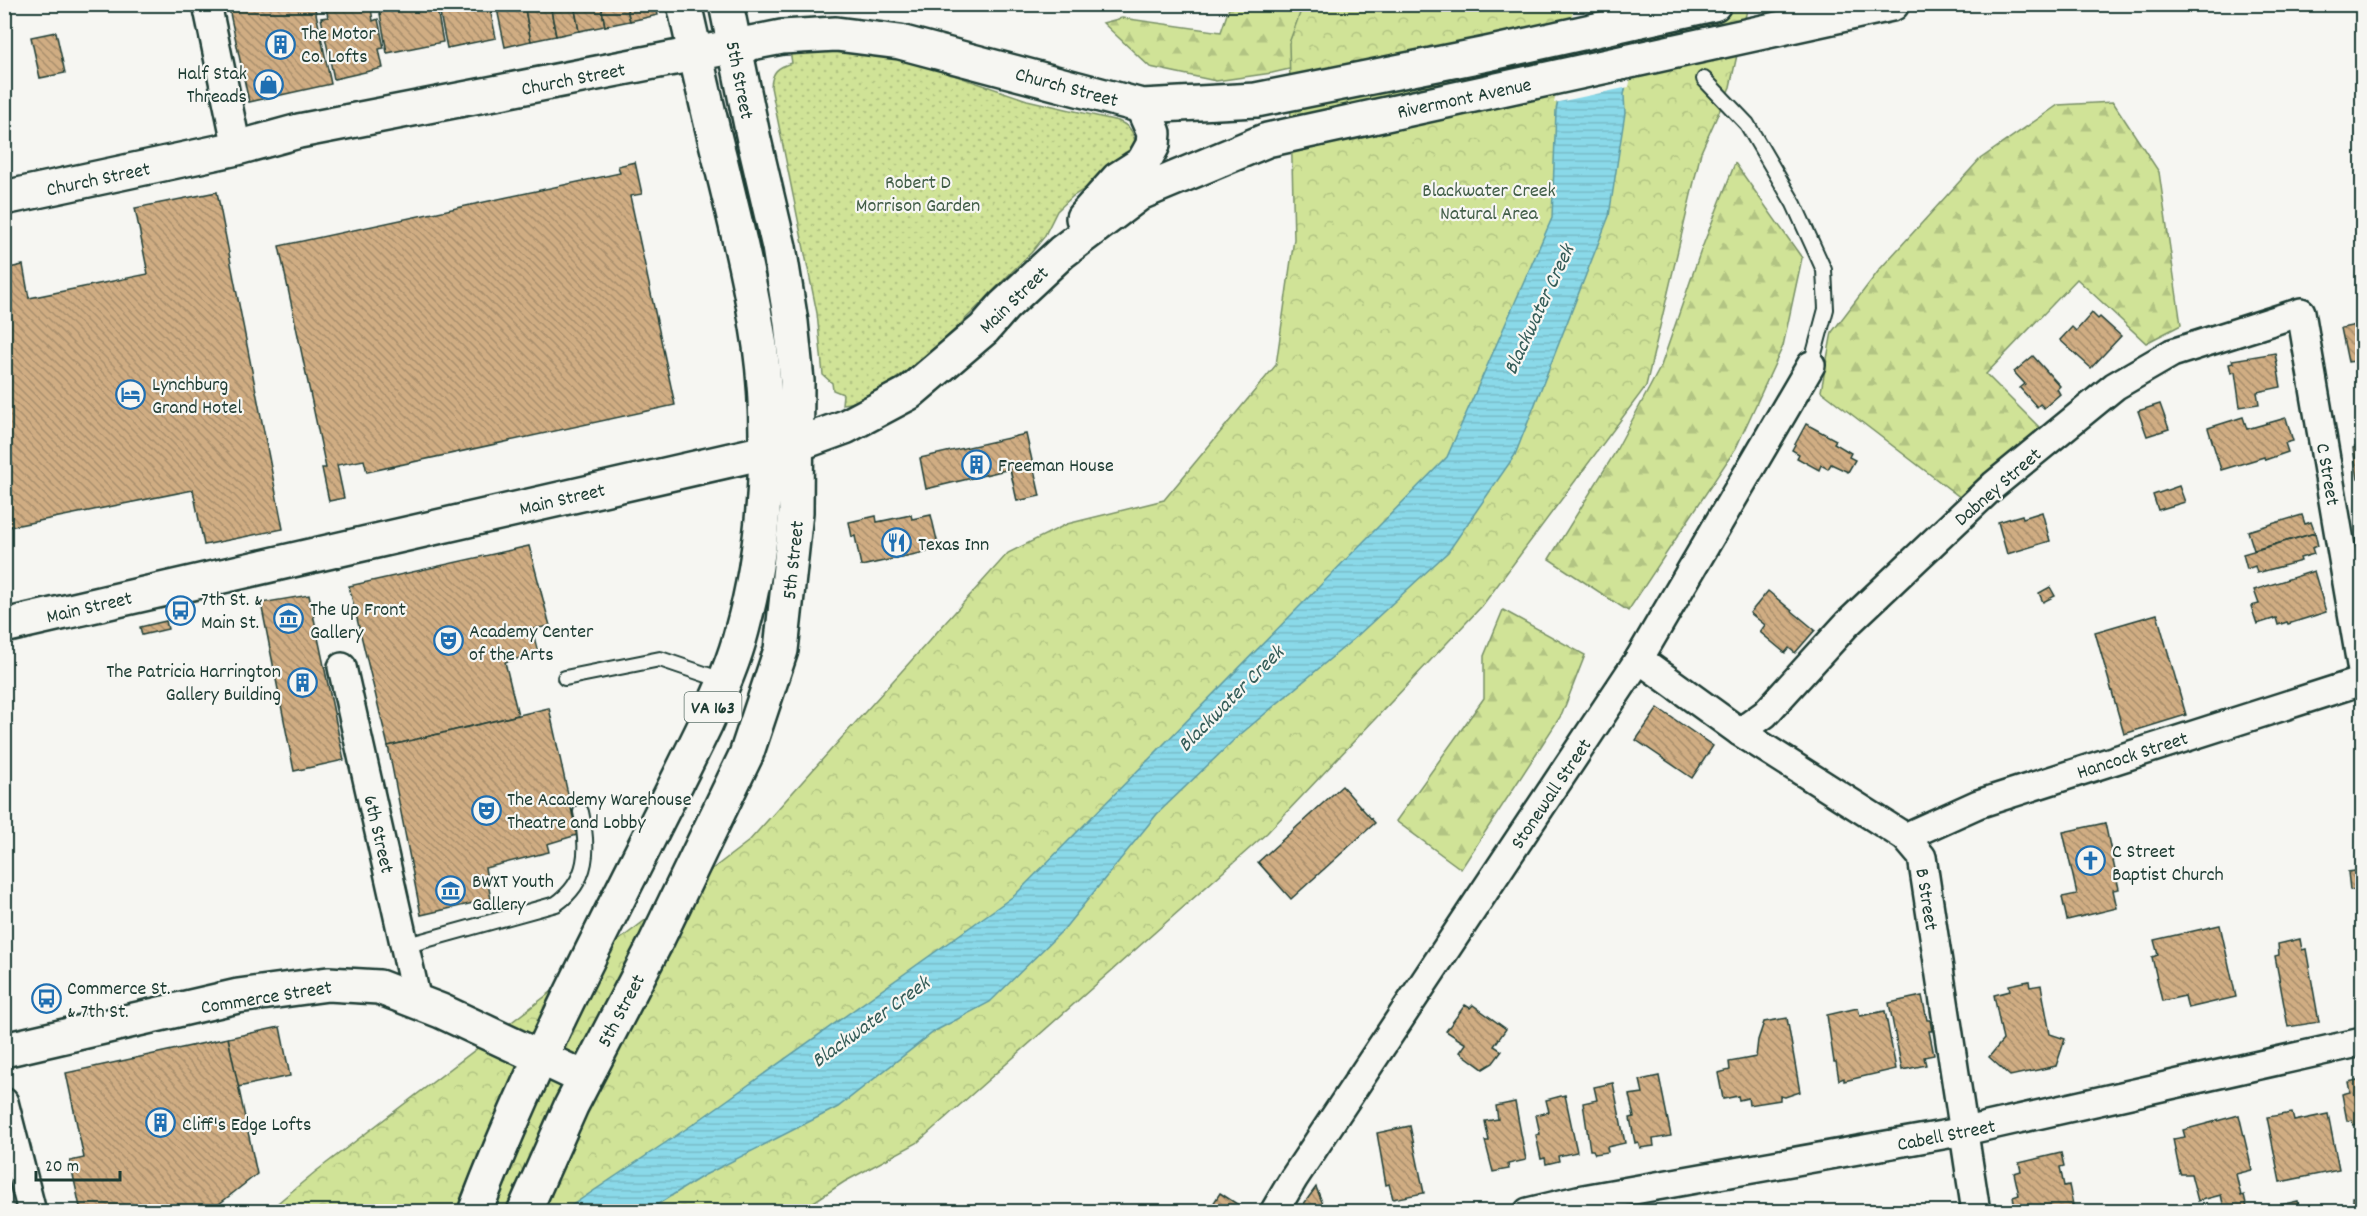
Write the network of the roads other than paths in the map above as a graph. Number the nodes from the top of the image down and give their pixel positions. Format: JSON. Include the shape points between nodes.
{"nodes":[{"id":1,"x":207,"y":4,"type":"edge"},
{"id":2,"x":684,"y":4,"type":"edge"},
{"id":3,"x":726,"y":4,"type":"edge"},
{"id":4,"x":1714,"y":4,"type":"edge"},
{"id":5,"x":1892,"y":4,"type":"edge"},
{"id":6,"x":735,"y":45,"type":"junction"},
{"id":7,"x":695,"y":54,"type":"junction"},
{"id":8,"x":1704,"y":80,"type":"dead end"},
{"id":9,"x":1142,"y":106,"type":"junction"},
{"id":10,"x":237,"y":147,"type":"junction"},
{"id":11,"x":4,"y":198,"type":"edge"},
{"id":12,"x":1062,"y":252,"type":"junction"},
{"id":13,"x":2301,"y":312,"type":"joint"},
{"id":14,"x":1811,"y":365,"type":"joint"},
{"id":15,"x":782,"y":448,"type":"junction"},
{"id":16,"x":4,"y":626,"type":"edge"},
{"id":17,"x":1639,"y":659,"type":"junction"},
{"id":18,"x":342,"y":667,"type":"dead end"},
{"id":19,"x":2362,"y":671,"type":"edge"},
{"id":20,"x":565,"y":678,"type":"dead end"},
{"id":21,"x":725,"y":681,"type":"junction"},
{"id":22,"x":2362,"y":681,"type":"edge"},
{"id":23,"x":1740,"y":732,"type":"junction"},
{"id":24,"x":581,"y":812,"type":"dead end"},
{"id":25,"x":1905,"y":837,"type":"junction"},
{"id":26,"x":405,"y":946,"type":"junction"},
{"id":27,"x":417,"y":1001,"type":"junction"},
{"id":28,"x":2362,"y":1042,"type":"edge"},
{"id":29,"x":4,"y":1050,"type":"edge"},
{"id":30,"x":541,"y":1058,"type":"junction"},
{"id":31,"x":584,"y":1078,"type":"junction"},
{"id":32,"x":4,"y":1102,"type":"edge"},
{"id":33,"x":1965,"y":1131,"type":"junction"},
{"id":34,"x":32,"y":1212,"type":"edge"},
{"id":35,"x":475,"y":1212,"type":"edge"},
{"id":36,"x":524,"y":1212,"type":"edge"},
{"id":37,"x":1274,"y":1212,"type":"edge"},
{"id":38,"x":1528,"y":1212,"type":"edge"},
{"id":39,"x":1976,"y":1212,"type":"edge"}],
"edges":[{"from":1,"to":10,"type":"street"},
{"from":2,"to":7,"type":"main road","name":"5th Street","number":"VA 163"},
{"from":3,"to":6,"type":"main road","name":"5th Street"},
{"from":4,"to":9,"type":"main road","name":"Rivermont Avenue","via":[[1256,100]]},
{"from":5,"to":12,"type":"main road","name":"Rivermont Avenue","via":[[1267,140],[1140,193]]},
{"from":6,"to":7,"type":"main road","name":"Church Street"},
{"from":6,"to":9,"type":"main road","name":"Church Street","via":[[836,34],[900,42]]},
{"from":6,"to":15,"type":"main road","name":"5th Street","via":[[789,311],[797,381]]},
{"from":7,"to":10,"type":"main road","name":"Church Street","via":[[298,131]]},
{"from":7,"to":15,"type":"main road","name":"5th Street","number":"VA 163","via":[[751,291]]},
{"from":8,"to":14,"type":"lane","via":[[1747,124],[1794,204],[1824,270],[1826,309]]},
{"from":9,"to":12,"type":"main road","via":[[1154,133],[1153,145],[1143,163],[1118,179],[1088,212]]},
{"from":10,"to":11,"type":"main road","name":"Church Street"},
{"from":12,"to":15,"type":"main road","name":"Main Street","via":[[984,329],[909,393],[845,427]]},
{"from":13,"to":19,"type":"street","name":"C Street"},
{"from":13,"to":23,"type":"street","name":"Dabney Street","via":[[2172,352],[2115,386],[1994,485],[1848,624],[1765,714]]},
{"from":14,"to":17,"type":"street","name":"Stonewall Street"},
{"from":15,"to":16,"type":"main road","name":"Main Street"},
{"from":15,"to":21,"type":"main road","name":"5th Street","number":"VA 163","via":[[751,596]]},
{"from":15,"to":31,"type":"main road","name":"5th Street","via":[[796,512],[781,650],[746,754],[655,944]]},
{"from":17,"to":23,"type":"street","name":"B Street"},
{"from":17,"to":37,"type":"street","name":"Stonewall Street"},
{"from":18,"to":26,"type":"street","name":"6th Street"},
{"from":20,"to":21,"type":"lane","via":[[660,659]]},
{"from":21,"to":30,"type":"main road","name":"5th Street","number":"VA 163"},
{"from":22,"to":25,"type":"street","name":"Hancock Street","via":[[1978,804]]},
{"from":23,"to":25,"type":"street","name":"B Street"},
{"from":24,"to":26,"type":"lane","via":[[586,862],[565,898],[556,904]]},
{"from":25,"to":33,"type":"street","name":"B Street","via":[[1922,857]]},
{"from":26,"to":27,"type":"street","name":"6th Street"},
{"from":27,"to":29,"type":"main road","name":"Commerce Street","via":[[379,987],[303,986],[238,996]]},
{"from":27,"to":30,"type":"main road","name":"Commerce Street"},
{"from":28,"to":33,"type":"street","name":"Cabell Street"},
{"from":30,"to":31,"type":"main road","name":"Commerce Street"},
{"from":30,"to":35,"type":"main road","name":"5th Street"},
{"from":31,"to":36,"type":"main road","name":"5th Street"},
{"from":32,"to":34,"type":"street"},
{"from":33,"to":38,"type":"street","name":"Cabell Street"},
{"from":33,"to":39,"type":"street","name":"B Street"}]}
